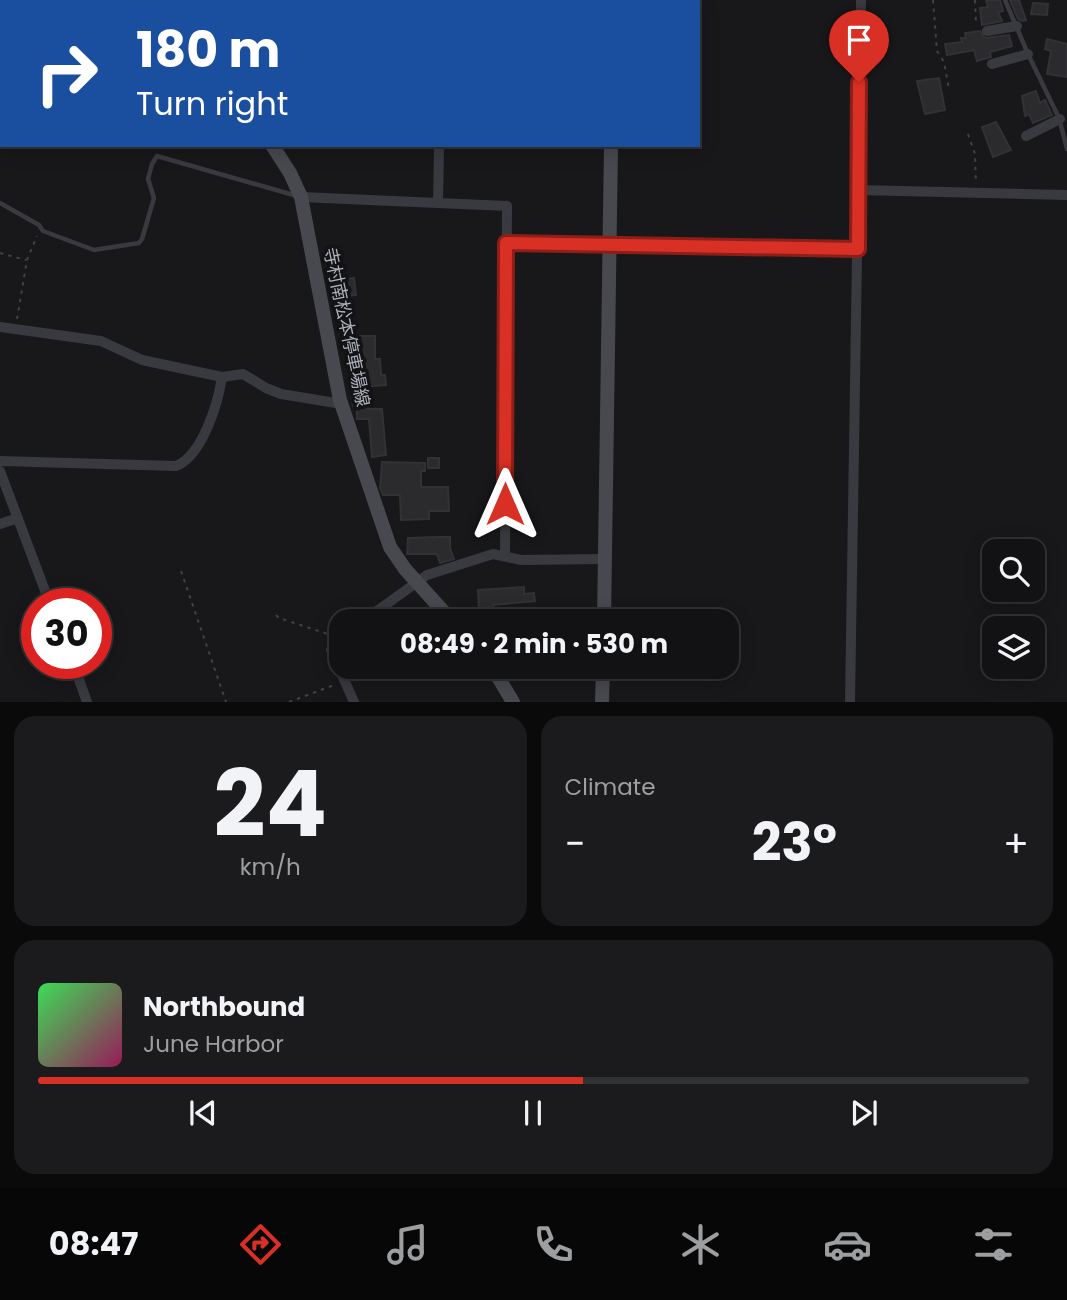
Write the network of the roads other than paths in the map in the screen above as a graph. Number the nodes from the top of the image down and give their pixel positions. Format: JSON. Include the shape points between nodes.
{"nodes":[{"id":1,"x":861,"y":0,"type":"edge"},
{"id":2,"x":1005,"y":0,"type":"edge"},
{"id":3,"x":1017,"y":26,"type":"junction"},
{"id":4,"x":986,"y":31,"type":"dead end"},
{"id":5,"x":1028,"y":54,"type":"junction"},
{"id":6,"x":992,"y":64,"type":"dead end"},
{"id":7,"x":1060,"y":119,"type":"junction"},
{"id":8,"x":1026,"y":136,"type":"dead end"},
{"id":9,"x":273,"y":147,"type":"edge"},
{"id":10,"x":439,"y":147,"type":"edge"},
{"id":11,"x":611,"y":147,"type":"edge"},
{"id":12,"x":1067,"y":149,"type":"edge"},
{"id":13,"x":857,"y":190,"type":"junction"},
{"id":14,"x":1067,"y":195,"type":"edge"},
{"id":15,"x":301,"y":197,"type":"junction"},
{"id":16,"x":0,"y":203,"type":"edge"},
{"id":17,"x":438,"y":203,"type":"junction"},
{"id":18,"x":506,"y":243,"type":"junction"},
{"id":19,"x":610,"y":244,"type":"junction"},
{"id":20,"x":858,"y":249,"type":"junction"},
{"id":21,"x":0,"y":327,"type":"edge"},
{"id":22,"x":222,"y":377,"type":"junction"},
{"id":23,"x":342,"y":404,"type":"junction"},
{"id":24,"x":0,"y":461,"type":"edge"},
{"id":25,"x":0,"y":471,"type":"edge"},
{"id":26,"x":18,"y":518,"type":"junction"},
{"id":27,"x":0,"y":524,"type":"edge"},
{"id":28,"x":505,"y":556,"type":"junction"},
{"id":29,"x":605,"y":559,"type":"junction"},
{"id":30,"x":418,"y":583,"type":"junction"},
{"id":31,"x":44,"y":588,"type":"edge"},
{"id":32,"x":380,"y":609,"type":"edge"},
{"id":33,"x":441,"y":609,"type":"edge"},
{"id":34,"x":604,"y":609,"type":"edge"},
{"id":35,"x":79,"y":679,"type":"edge"},
{"id":36,"x":343,"y":679,"type":"edge"},
{"id":37,"x":499,"y":679,"type":"edge"},
{"id":38,"x":603,"y":679,"type":"edge"},
{"id":39,"x":87,"y":702,"type":"edge"},
{"id":40,"x":354,"y":702,"type":"edge"},
{"id":41,"x":513,"y":702,"type":"edge"},
{"id":42,"x":602,"y":702,"type":"edge"},
{"id":43,"x":850,"y":702,"type":"edge"}],
"edges":[{"from":1,"to":13,"type":"street"},
{"from":2,"to":3,"type":"lane"},
{"from":3,"to":4,"type":"street"},
{"from":3,"to":5,"type":"lane"},
{"from":5,"to":6,"type":"street"},
{"from":5,"to":7,"type":"lane"},
{"from":7,"to":8,"type":"street"},
{"from":7,"to":12,"type":"lane"},
{"from":9,"to":15,"type":"main road","name":"寺村南松本停車場線"},
{"from":10,"to":17,"type":"street"},
{"from":11,"to":19,"type":"main road"},
{"from":13,"to":14,"type":"street"},
{"from":13,"to":20,"type":"street"},
{"from":15,"to":16,"type":"lane","via":[[157,156],[148,178],[154,198],[142,239],[94,250],[43,231]]},
{"from":15,"to":17,"type":"street"},
{"from":15,"to":23,"type":"main road","name":"寺村南松本停車場線"},
{"from":17,"to":18,"type":"street","via":[[507,206]]},
{"from":18,"to":19,"type":"street"},
{"from":18,"to":28,"type":"street"},
{"from":19,"to":20,"type":"street"},
{"from":19,"to":29,"type":"main road"},
{"from":20,"to":43,"type":"street"},
{"from":21,"to":22,"type":"street","via":[[101,341],[142,360]]},
{"from":22,"to":23,"type":"street","via":[[243,374],[281,394]]},
{"from":22,"to":24,"type":"street","via":[[203,438],[186,462],[176,466]]},
{"from":23,"to":30,"type":"main road","name":"寺村南松本停車場線","via":[[390,547]]},
{"from":25,"to":26,"type":"street"},
{"from":26,"to":27,"type":"street"},
{"from":26,"to":31,"type":"street"},
{"from":28,"to":29,"type":"street","via":[[521,560]]},
{"from":28,"to":30,"type":"street","via":[[493,554],[427,575]]},
{"from":29,"to":34,"type":"main road"},
{"from":30,"to":32,"type":"street"},
{"from":30,"to":33,"type":"main road","name":"寺村南松本停車場線"},
{"from":35,"to":39,"type":"street"},
{"from":36,"to":40,"type":"street"},
{"from":37,"to":41,"type":"main road"},
{"from":38,"to":42,"type":"main road"}]}
